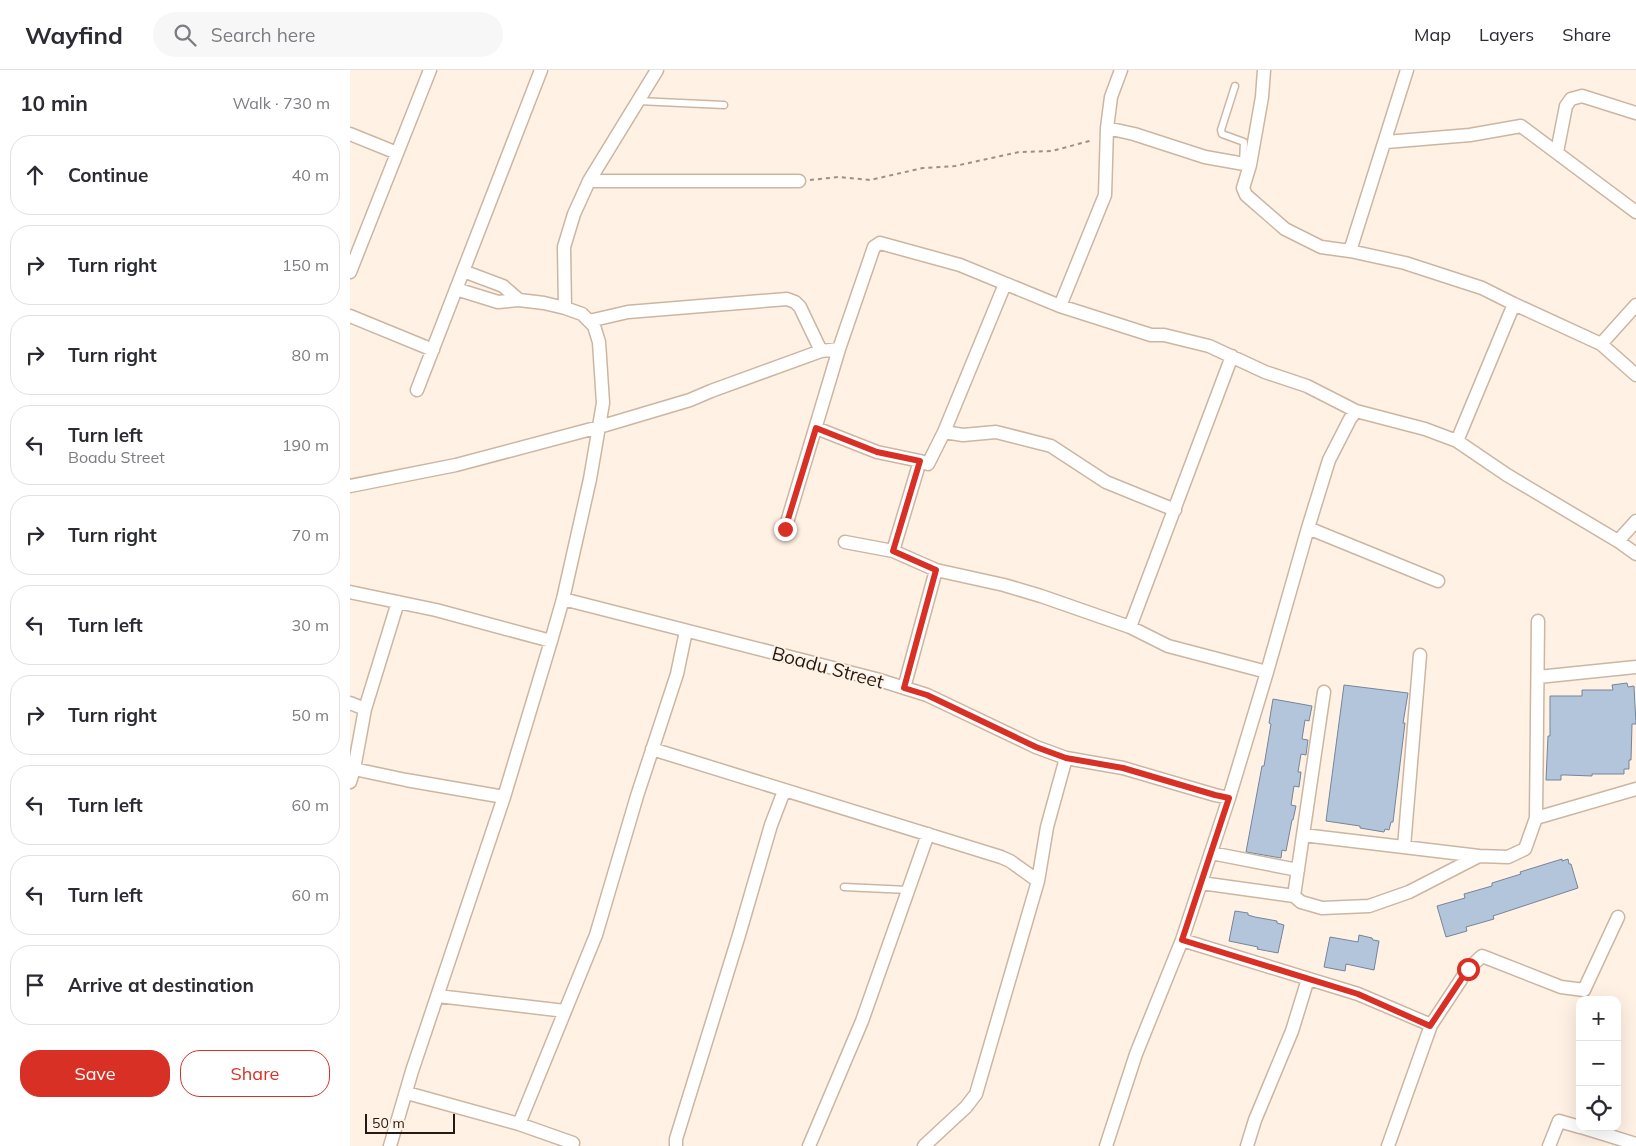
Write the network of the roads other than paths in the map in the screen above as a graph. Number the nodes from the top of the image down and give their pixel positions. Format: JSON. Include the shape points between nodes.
{"nodes":[{"id":1,"x":430,"y":70,"type":"edge"},
{"id":2,"x":541,"y":70,"type":"edge"},
{"id":3,"x":657,"y":70,"type":"edge"},
{"id":4,"x":1121,"y":70,"type":"edge"},
{"id":5,"x":1264,"y":70,"type":"edge"},
{"id":6,"x":1407,"y":70,"type":"edge"},
{"id":7,"x":1235,"y":86,"type":"dead end"},
{"id":8,"x":637,"y":101,"type":"junction"},
{"id":9,"x":724,"y":105,"type":"dead end"},
{"id":10,"x":1636,"y":113,"type":"edge"},
{"id":11,"x":1106,"y":128,"type":"junction"},
{"id":12,"x":350,"y":134,"type":"edge"},
{"id":13,"x":1386,"y":142,"type":"junction"},
{"id":14,"x":1556,"y":152,"type":"junction"},
{"id":15,"x":397,"y":153,"type":"junction"},
{"id":16,"x":1246,"y":165,"type":"junction"},
{"id":17,"x":589,"y":181,"type":"junction"},
{"id":18,"x":798,"y":181,"type":"road end"},
{"id":19,"x":1636,"y":212,"type":"edge"},
{"id":20,"x":1350,"y":251,"type":"junction"},
{"id":21,"x":463,"y":271,"type":"junction"},
{"id":22,"x":350,"y":272,"type":"edge"},
{"id":23,"x":1005,"y":284,"type":"junction"},
{"id":24,"x":456,"y":289,"type":"junction"},
{"id":25,"x":519,"y":300,"type":"junction"},
{"id":26,"x":1514,"y":304,"type":"junction"},
{"id":27,"x":1636,"y":305,"type":"edge"},
{"id":28,"x":1060,"y":306,"type":"junction"},
{"id":29,"x":565,"y":308,"type":"junction"},
{"id":30,"x":350,"y":316,"type":"edge"},
{"id":31,"x":589,"y":321,"type":"junction"},
{"id":32,"x":1602,"y":344,"type":"junction"},
{"id":33,"x":840,"y":349,"type":"junction"},
{"id":34,"x":433,"y":350,"type":"junction"},
{"id":35,"x":820,"y":351,"type":"junction"},
{"id":36,"x":1232,"y":356,"type":"junction"},
{"id":37,"x":1636,"y":375,"type":"edge"},
{"id":38,"x":417,"y":390,"type":"dead end"},
{"id":39,"x":1356,"y":411,"type":"junction"},
{"id":40,"x":599,"y":427,"type":"junction"},
{"id":41,"x":816,"y":428,"type":"junction"},
{"id":42,"x":944,"y":432,"type":"junction"},
{"id":43,"x":1457,"y":441,"type":"junction"},
{"id":44,"x":920,"y":461,"type":"junction"},
{"id":45,"x":350,"y":486,"type":"edge"},
{"id":46,"x":1175,"y":510,"type":"junction"},
{"id":47,"x":1636,"y":520,"type":"edge"},
{"id":48,"x":1308,"y":528,"type":"junction"},
{"id":49,"x":785,"y":529,"type":"dead end"},
{"id":50,"x":1618,"y":541,"type":"junction"},
{"id":51,"x":845,"y":542,"type":"dead end"},
{"id":52,"x":893,"y":551,"type":"junction"},
{"id":53,"x":1636,"y":554,"type":"edge"},
{"id":54,"x":936,"y":570,"type":"junction"},
{"id":55,"x":1438,"y":581,"type":"dead end"},
{"id":56,"x":350,"y":592,"type":"edge"},
{"id":57,"x":563,"y":599,"type":"junction"},
{"id":58,"x":398,"y":602,"type":"junction"},
{"id":59,"x":1538,"y":620,"type":"dead end"},
{"id":60,"x":1130,"y":627,"type":"junction"},
{"id":61,"x":686,"y":631,"type":"junction"},
{"id":62,"x":551,"y":641,"type":"junction"},
{"id":63,"x":1420,"y":655,"type":"dead end"},
{"id":64,"x":1636,"y":667,"type":"edge"},
{"id":65,"x":1268,"y":672,"type":"junction"},
{"id":66,"x":1538,"y":676,"type":"junction"},
{"id":67,"x":904,"y":688,"type":"junction"},
{"id":68,"x":1324,"y":692,"type":"dead end"},
{"id":69,"x":350,"y":703,"type":"edge"},
{"id":70,"x":365,"y":709,"type":"junction"},
{"id":71,"x":652,"y":750,"type":"junction"},
{"id":72,"x":1066,"y":758,"type":"junction"},
{"id":73,"x":354,"y":769,"type":"junction"},
{"id":74,"x":350,"y":782,"type":"edge"},
{"id":75,"x":1636,"y":789,"type":"edge"},
{"id":76,"x":784,"y":791,"type":"junction"},
{"id":77,"x":504,"y":797,"type":"junction"},
{"id":78,"x":1229,"y":798,"type":"junction"},
{"id":79,"x":1536,"y":818,"type":"junction"},
{"id":80,"x":928,"y":834,"type":"junction"},
{"id":81,"x":1303,"y":835,"type":"junction"},
{"id":82,"x":1404,"y":847,"type":"junction"},
{"id":83,"x":1211,"y":853,"type":"junction"},
{"id":84,"x":1479,"y":856,"type":"junction"},
{"id":85,"x":1298,"y":870,"type":"junction"},
{"id":86,"x":1038,"y":881,"type":"junction"},
{"id":87,"x":1201,"y":883,"type":"junction"},
{"id":88,"x":844,"y":887,"type":"dead end"},
{"id":89,"x":908,"y":890,"type":"junction"},
{"id":90,"x":1294,"y":896,"type":"junction"},
{"id":91,"x":1618,"y":917,"type":"dead end"},
{"id":92,"x":1182,"y":940,"type":"junction"},
{"id":93,"x":1308,"y":979,"type":"junction"},
{"id":94,"x":438,"y":996,"type":"junction"},
{"id":95,"x":565,"y":1011,"type":"junction"},
{"id":96,"x":1430,"y":1026,"type":"junction"},
{"id":97,"x":407,"y":1093,"type":"junction"},
{"id":98,"x":520,"y":1124,"type":"junction"},
{"id":99,"x":1576,"y":1126,"type":"edge"},
{"id":100,"x":1593,"y":1131,"type":"edge"},
{"id":101,"x":573,"y":1143,"type":"dead end"},
{"id":102,"x":1636,"y":1144,"type":"edge"},
{"id":103,"x":390,"y":1146,"type":"edge"},
{"id":104,"x":676,"y":1146,"type":"edge"},
{"id":105,"x":809,"y":1146,"type":"edge"},
{"id":106,"x":924,"y":1146,"type":"edge"},
{"id":107,"x":1106,"y":1146,"type":"edge"},
{"id":108,"x":1247,"y":1146,"type":"edge"},
{"id":109,"x":1388,"y":1146,"type":"edge"},
{"id":110,"x":1549,"y":1146,"type":"edge"}],
"edges":[{"from":1,"to":15,"type":"street"},
{"from":2,"to":21,"type":"street"},
{"from":3,"to":8,"type":"street"},
{"from":4,"to":11,"type":"street","via":[[1111,96]]},
{"from":5,"to":16,"type":"street","via":[[1262,97]]},
{"from":6,"to":13,"type":"street"},
{"from":7,"to":16,"type":"lane","via":[[1221,130],[1222,134],[1244,142]]},
{"from":8,"to":9,"type":"lane"},
{"from":8,"to":17,"type":"street"},
{"from":10,"to":14,"type":"street","via":[[1582,96],[1571,99],[1566,106]]},
{"from":11,"to":16,"type":"street","via":[[1205,157]]},
{"from":11,"to":28,"type":"street","via":[[1105,195]]},
{"from":12,"to":15,"type":"street"},
{"from":13,"to":14,"type":"street","via":[[1521,126]]},
{"from":13,"to":20,"type":"street"},
{"from":14,"to":19,"type":"street"},
{"from":15,"to":22,"type":"street"},
{"from":16,"to":20,"type":"street","via":[[1243,188],[1257,206],[1285,229],[1321,247]]},
{"from":17,"to":18,"type":"street"},
{"from":17,"to":29,"type":"street","via":[[564,247]]},
{"from":20,"to":26,"type":"street","via":[[1404,263],[1468,283]]},
{"from":21,"to":24,"type":"street"},
{"from":21,"to":25,"type":"street","via":[[503,286]]},
{"from":23,"to":28,"type":"street"},
{"from":23,"to":33,"type":"street","via":[[960,265],[880,243],[874,247]]},
{"from":23,"to":42,"type":"street"},
{"from":24,"to":25,"type":"street","via":[[498,302]]},
{"from":24,"to":34,"type":"street"},
{"from":25,"to":29,"type":"street"},
{"from":26,"to":32,"type":"street"},
{"from":26,"to":43,"type":"street"},
{"from":27,"to":32,"type":"street"},
{"from":28,"to":36,"type":"street","via":[[1151,335],[1209,346]]},
{"from":29,"to":31,"type":"street","via":[[582,314]]},
{"from":30,"to":34,"type":"street"},
{"from":31,"to":35,"type":"street","via":[[628,312],[787,299],[800,307]]},
{"from":31,"to":40,"type":"street","via":[[599,342],[603,403]]},
{"from":32,"to":37,"type":"street"},
{"from":33,"to":35,"type":"street"},
{"from":33,"to":41,"type":"street"},
{"from":34,"to":38,"type":"street"},
{"from":35,"to":40,"type":"street","via":[[690,400]]},
{"from":36,"to":39,"type":"street","via":[[1265,372],[1307,386]]},
{"from":36,"to":46,"type":"street"},
{"from":39,"to":43,"type":"street"},
{"from":39,"to":48,"type":"street","via":[[1329,460]]},
{"from":40,"to":45,"type":"street","via":[[456,465]]},
{"from":40,"to":57,"type":"street"},
{"from":41,"to":44,"type":"street","via":[[877,452]]},
{"from":41,"to":49,"type":"street"},
{"from":42,"to":44,"type":"street","via":[[928,464]]},
{"from":42,"to":46,"type":"street","via":[[964,435],[996,432],[1051,446],[1106,482]]},
{"from":43,"to":50,"type":"street","via":[[1507,475]]},
{"from":44,"to":52,"type":"street"},
{"from":46,"to":60,"type":"street"},
{"from":47,"to":50,"type":"street"},
{"from":48,"to":55,"type":"street"},
{"from":48,"to":65,"type":"street"},
{"from":50,"to":53,"type":"street"},
{"from":51,"to":52,"type":"street"},
{"from":52,"to":54,"type":"street"},
{"from":54,"to":60,"type":"street","via":[[1041,596]]},
{"from":54,"to":67,"type":"street"},
{"from":56,"to":58,"type":"street"},
{"from":57,"to":61,"type":"street","name":"Boadu Street"},
{"from":57,"to":62,"type":"street"},
{"from":58,"to":62,"type":"street"},
{"from":58,"to":70,"type":"street"},
{"from":59,"to":66,"type":"street"},
{"from":60,"to":65,"type":"street","via":[[1168,646]]},
{"from":61,"to":67,"type":"street","name":"Boadu Street"},
{"from":61,"to":71,"type":"street","via":[[677,674]]},
{"from":62,"to":77,"type":"street"},
{"from":63,"to":82,"type":"street"},
{"from":64,"to":66,"type":"street"},
{"from":65,"to":78,"type":"street"},
{"from":66,"to":79,"type":"street"},
{"from":67,"to":72,"type":"street","name":"Boadu Street","via":[[927,695]]},
{"from":68,"to":81,"type":"street"},
{"from":69,"to":70,"type":"street"},
{"from":70,"to":73,"type":"street"},
{"from":71,"to":76,"type":"street"},
{"from":71,"to":95,"type":"street","via":[[596,936]]},
{"from":72,"to":78,"type":"street","name":"Boadu Street","via":[[1123,768]]},
{"from":72,"to":86,"type":"street"},
{"from":73,"to":74,"type":"street"},
{"from":73,"to":77,"type":"street"},
{"from":75,"to":79,"type":"street"},
{"from":76,"to":80,"type":"street"},
{"from":76,"to":104,"type":"street","via":[[771,825]]},
{"from":77,"to":94,"type":"street"},
{"from":78,"to":83,"type":"street"},
{"from":79,"to":84,"type":"street","via":[[1525,849],[1508,857]]},
{"from":80,"to":86,"type":"street","via":[[1010,861]]},
{"from":80,"to":89,"type":"street"},
{"from":81,"to":82,"type":"street"},
{"from":81,"to":85,"type":"street"},
{"from":82,"to":84,"type":"street"},
{"from":83,"to":85,"type":"street"},
{"from":83,"to":87,"type":"street"},
{"from":84,"to":90,"type":"street","via":[[1409,892],[1369,906],[1322,908],[1300,902]]},
{"from":85,"to":90,"type":"street"},
{"from":86,"to":106,"type":"street","via":[[976,1094]]},
{"from":87,"to":90,"type":"street"},
{"from":87,"to":92,"type":"street"},
{"from":88,"to":89,"type":"lane"},
{"from":89,"to":105,"type":"street","via":[[862,1021]]},
{"from":91,"to":96,"type":"street","via":[[1584,990],[1561,987],[1482,956],[1468,969]]},
{"from":92,"to":93,"type":"street"},
{"from":92,"to":107,"type":"street","via":[[1136,1054]]},
{"from":93,"to":96,"type":"street","via":[[1358,994]]},
{"from":93,"to":108,"type":"street","via":[[1292,1031]]},
{"from":94,"to":95,"type":"street"},
{"from":94,"to":97,"type":"street"},
{"from":95,"to":98,"type":"street"},
{"from":96,"to":109,"type":"street"},
{"from":97,"to":98,"type":"street"},
{"from":97,"to":103,"type":"street"},
{"from":98,"to":101,"type":"street"},
{"from":99,"to":110,"type":"street","via":[[1559,1120]]},
{"from":100,"to":102,"type":"street"}]}
